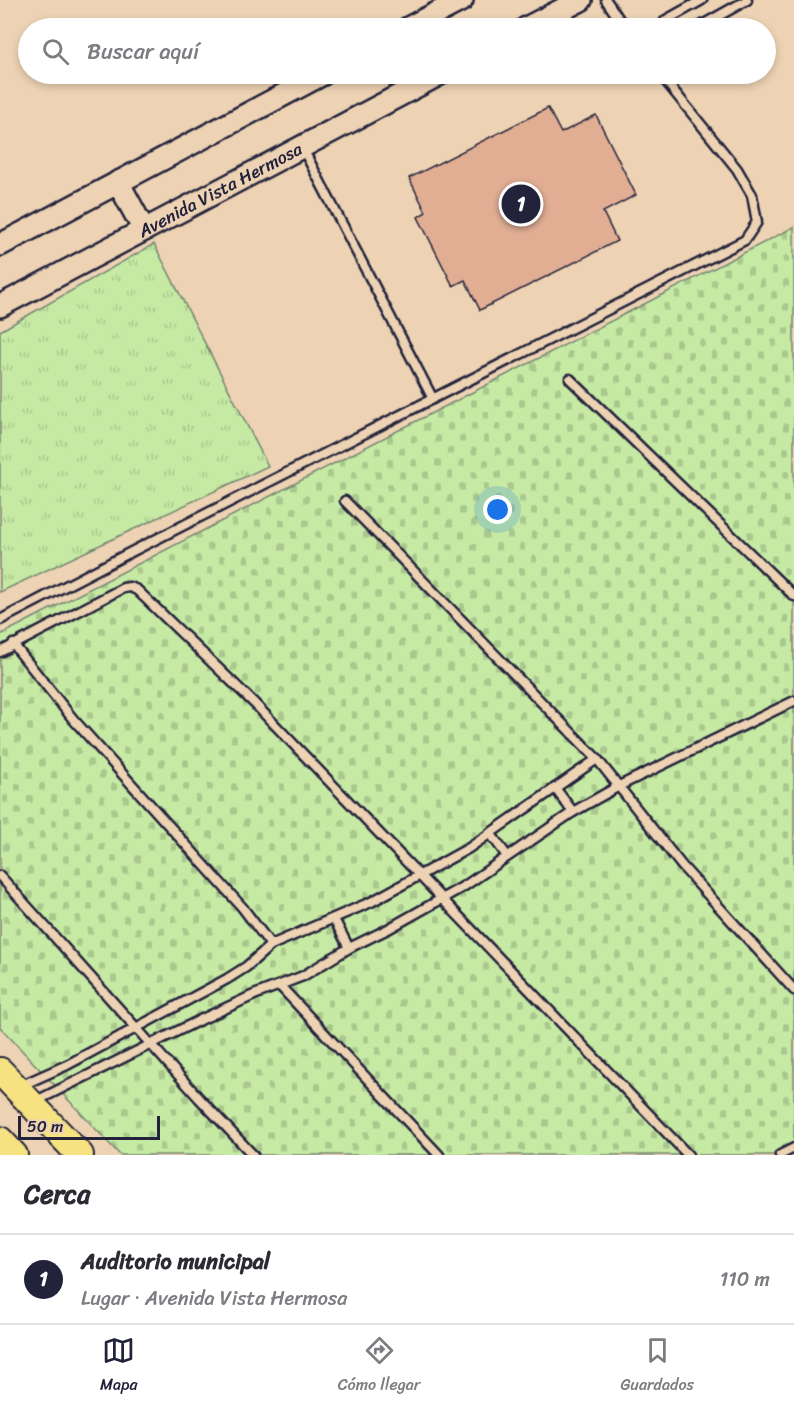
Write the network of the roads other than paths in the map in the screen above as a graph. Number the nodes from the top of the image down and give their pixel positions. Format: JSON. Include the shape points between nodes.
{"nodes":[{"id":1,"x":462,"y":0,"type":"edge"},
{"id":2,"x":580,"y":0,"type":"edge"},
{"id":3,"x":606,"y":0,"type":"edge"},
{"id":4,"x":702,"y":0,"type":"edge"},
{"id":5,"x":747,"y":0,"type":"edge"},
{"id":6,"x":427,"y":18,"type":"edge"},
{"id":7,"x":545,"y":18,"type":"edge"},
{"id":8,"x":618,"y":18,"type":"edge"},
{"id":9,"x":670,"y":18,"type":"edge"},
{"id":10,"x":715,"y":18,"type":"edge"},
{"id":11,"x":304,"y":84,"type":"edge"},
{"id":12,"x":421,"y":84,"type":"edge"},
{"id":13,"x":668,"y":84,"type":"edge"},
{"id":14,"x":301,"y":146,"type":"junction"},
{"id":15,"x":118,"y":182,"type":"junction"},
{"id":16,"x":144,"y":231,"type":"junction"},
{"id":17,"x":0,"y":245,"type":"edge"},
{"id":18,"x":0,"y":306,"type":"edge"},
{"id":19,"x":570,"y":379,"type":"dead end"},
{"id":20,"x":433,"y":399,"type":"junction"},
{"id":21,"x":345,"y":501,"type":"dead end"},
{"id":22,"x":794,"y":596,"type":"edge"},
{"id":23,"x":0,"y":620,"type":"edge"},
{"id":24,"x":13,"y":645,"type":"junction"},
{"id":25,"x":0,"y":652,"type":"edge"},
{"id":26,"x":794,"y":701,"type":"edge"},
{"id":27,"x":597,"y":759,"type":"junction"},
{"id":28,"x":619,"y":786,"type":"junction"},
{"id":29,"x":555,"y":788,"type":"junction"},
{"id":30,"x":573,"y":812,"type":"junction"},
{"id":31,"x":490,"y":833,"type":"junction"},
{"id":32,"x":507,"y":856,"type":"junction"},
{"id":33,"x":0,"y":876,"type":"edge"},
{"id":34,"x":421,"y":876,"type":"junction"},
{"id":35,"x":443,"y":899,"type":"junction"},
{"id":36,"x":334,"y":919,"type":"junction"},
{"id":37,"x":271,"y":945,"type":"junction"},
{"id":38,"x":349,"y":948,"type":"junction"},
{"id":39,"x":280,"y":986,"type":"junction"},
{"id":40,"x":794,"y":990,"type":"edge"},
{"id":41,"x":136,"y":1028,"type":"junction"},
{"id":42,"x":151,"y":1044,"type":"junction"},
{"id":43,"x":16,"y":1088,"type":"edge"},
{"id":44,"x":0,"y":1140,"type":"edge"},
{"id":45,"x":794,"y":1148,"type":"edge"},
{"id":46,"x":14,"y":1155,"type":"edge"},
{"id":47,"x":80,"y":1155,"type":"edge"},
{"id":48,"x":253,"y":1155,"type":"edge"},
{"id":49,"x":439,"y":1155,"type":"edge"},
{"id":50,"x":688,"y":1155,"type":"edge"},
{"id":51,"x":780,"y":1155,"type":"edge"}],
"edges":[{"from":1,"to":6,"type":"street"},
{"from":2,"to":7,"type":"street"},
{"from":3,"to":8,"type":"lane"},
{"from":4,"to":9,"type":"lane"},
{"from":5,"to":10,"type":"lane"},
{"from":11,"to":15,"type":"street"},
{"from":12,"to":14,"type":"street","name":"Avenida Vista Hermosa"},
{"from":13,"to":20,"type":"lane","via":[[737,169],[752,195],[757,222],[745,240]]},
{"from":14,"to":16,"type":"street","name":"Avenida Vista Hermosa"},
{"from":14,"to":20,"type":"lane"},
{"from":15,"to":16,"type":"street"},
{"from":15,"to":17,"type":"street"},
{"from":16,"to":18,"type":"street","name":"Avenida Vista Hermosa"},
{"from":19,"to":22,"type":"lane"},
{"from":20,"to":23,"type":"lane"},
{"from":21,"to":27,"type":"lane"},
{"from":24,"to":25,"type":"lane"},
{"from":24,"to":34,"type":"lane","via":[[123,588],[138,590]]},
{"from":24,"to":37,"type":"lane"},
{"from":26,"to":28,"type":"lane"},
{"from":27,"to":28,"type":"lane"},
{"from":27,"to":29,"type":"lane"},
{"from":28,"to":30,"type":"lane"},
{"from":28,"to":40,"type":"lane","via":[[682,866]]},
{"from":29,"to":30,"type":"lane"},
{"from":29,"to":31,"type":"lane"},
{"from":30,"to":32,"type":"lane"},
{"from":31,"to":32,"type":"lane"},
{"from":31,"to":34,"type":"lane"},
{"from":32,"to":35,"type":"lane"},
{"from":33,"to":41,"type":"lane"},
{"from":34,"to":35,"type":"lane"},
{"from":34,"to":36,"type":"lane"},
{"from":35,"to":38,"type":"lane"},
{"from":35,"to":50,"type":"lane"},
{"from":36,"to":37,"type":"lane"},
{"from":36,"to":38,"type":"lane"},
{"from":37,"to":41,"type":"lane","via":[[227,979]]},
{"from":38,"to":39,"type":"lane"},
{"from":39,"to":42,"type":"lane"},
{"from":39,"to":49,"type":"lane"},
{"from":41,"to":42,"type":"lane"},
{"from":41,"to":43,"type":"lane"},
{"from":42,"to":43,"type":"lane"},
{"from":42,"to":48,"type":"lane"},
{"from":43,"to":47,"type":"main road"},
{"from":44,"to":46,"type":"main road"},
{"from":45,"to":51,"type":"lane"}]}
